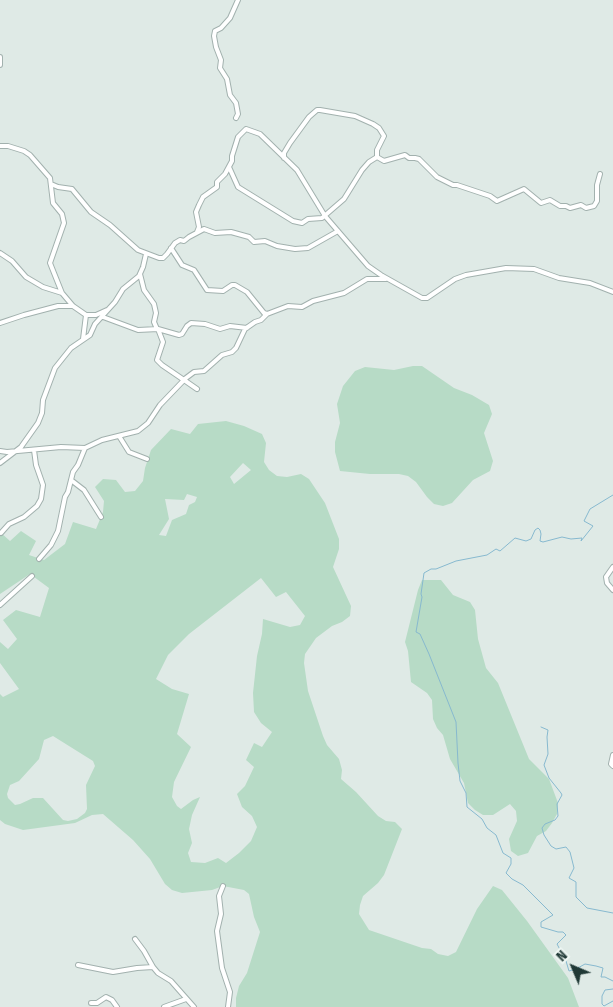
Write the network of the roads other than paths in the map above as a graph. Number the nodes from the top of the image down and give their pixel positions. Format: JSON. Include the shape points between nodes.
{"nodes":[{"id":1,"x":238,"y":0,"type":"edge"},
{"id":2,"x":0,"y":57,"type":"edge"},
{"id":3,"x":0,"y":65,"type":"edge"},
{"id":4,"x":236,"y":118,"type":"dead end"},
{"id":5,"x":0,"y":146,"type":"edge"},
{"id":6,"x":376,"y":156,"type":"junction"},
{"id":7,"x":284,"y":158,"type":"junction"},
{"id":8,"x":228,"y":168,"type":"junction"},
{"id":9,"x":600,"y":174,"type":"dead end"},
{"id":10,"x":51,"y":184,"type":"junction"},
{"id":11,"x":325,"y":216,"type":"junction"},
{"id":12,"x":338,"y":231,"type":"junction"},
{"id":13,"x":197,"y":232,"type":"junction"},
{"id":14,"x":171,"y":248,"type":"junction"},
{"id":15,"x":0,"y":253,"type":"edge"},
{"id":16,"x":146,"y":254,"type":"junction"},
{"id":17,"x":140,"y":274,"type":"junction"},
{"id":18,"x":388,"y":279,"type":"junction"},
{"id":19,"x":613,"y":292,"type":"edge"},
{"id":20,"x":62,"y":293,"type":"junction"},
{"id":21,"x":73,"y":306,"type":"junction"},
{"id":22,"x":109,"y":309,"type":"junction"},
{"id":23,"x":267,"y":314,"type":"junction"},
{"id":24,"x":86,"y":315,"type":"junction"},
{"id":25,"x":102,"y":317,"type":"junction"},
{"id":26,"x":0,"y":323,"type":"edge"},
{"id":27,"x":247,"y":328,"type":"junction"},
{"id":28,"x":157,"y":329,"type":"junction"},
{"id":29,"x":83,"y":339,"type":"junction"},
{"id":30,"x":184,"y":380,"type":"junction"},
{"id":31,"x":197,"y":389,"type":"dead end"},
{"id":32,"x":119,"y":436,"type":"junction"},
{"id":33,"x":85,"y":448,"type":"junction"},
{"id":34,"x":1,"y":450,"type":"edge"},
{"id":35,"x":34,"y":450,"type":"junction"},
{"id":36,"x":15,"y":452,"type":"junction"},
{"id":37,"x":148,"y":459,"type":"dead end"},
{"id":38,"x":0,"y":463,"type":"edge"},
{"id":39,"x":71,"y":480,"type":"junction"},
{"id":40,"x":101,"y":517,"type":"dead end"},
{"id":41,"x":1,"y":533,"type":"dead end"},
{"id":42,"x":39,"y":558,"type":"dead end"},
{"id":43,"x":613,"y":567,"type":"edge"},
{"id":44,"x":32,"y":576,"type":"dead end"},
{"id":45,"x":613,"y":590,"type":"edge"},
{"id":46,"x":0,"y":605,"type":"edge"},
{"id":47,"x":613,"y":755,"type":"edge"},
{"id":48,"x":613,"y":766,"type":"edge"},
{"id":49,"x":223,"y":886,"type":"dead end"},
{"id":50,"x":135,"y":938,"type":"dead end"},
{"id":51,"x":78,"y":965,"type":"dead end"},
{"id":52,"x":153,"y":967,"type":"junction"},
{"id":53,"x":186,"y":999,"type":"junction"},
{"id":54,"x":91,"y":1003,"type":"dead end"},
{"id":55,"x":117,"y":1007,"type":"edge"},
{"id":56,"x":164,"y":1007,"type":"edge"},
{"id":57,"x":194,"y":1007,"type":"edge"},
{"id":58,"x":228,"y":1007,"type":"edge"}],
"edges":[{"from":1,"to":4,"type":"street","via":[[230,18],[215,31],[214,36],[220,68],[236,103]]},
{"from":2,"to":3,"type":"street"},
{"from":5,"to":10,"type":"street","via":[[24,151]]},
{"from":6,"to":7,"type":"street","via":[[384,136],[379,128],[355,116],[317,110],[290,143]]},
{"from":6,"to":9,"type":"street","via":[[384,160],[405,155],[419,159],[437,177],[497,201],[524,189],[542,203],[550,200],[570,208],[594,206],[598,200]]},
{"from":6,"to":11,"type":"street","via":[[362,170],[344,199]]},
{"from":7,"to":8,"type":"street","via":[[260,134],[246,130],[238,137]]},
{"from":7,"to":11,"type":"street","via":[[297,170]]},
{"from":8,"to":11,"type":"street","via":[[238,187],[293,221],[302,223]]},
{"from":8,"to":13,"type":"street","via":[[217,182],[217,187],[199,205]]},
{"from":10,"to":16,"type":"street","via":[[72,189],[91,212]]},
{"from":10,"to":20,"type":"street","via":[[53,203],[62,214],[64,223],[50,263]]},
{"from":11,"to":12,"type":"street"},
{"from":12,"to":13,"type":"street","via":[[308,248],[295,249],[265,241],[254,242],[250,237],[231,232],[215,233],[207,229]]},
{"from":12,"to":18,"type":"street","via":[[368,266]]},
{"from":13,"to":14,"type":"street","via":[[184,241],[175,242]]},
{"from":14,"to":16,"type":"street","via":[[163,258]]},
{"from":14,"to":23,"type":"street","via":[[182,265],[194,270],[207,290],[223,291],[235,285],[247,292]]},
{"from":15,"to":20,"type":"street","via":[[26,277]]},
{"from":16,"to":17,"type":"street"},
{"from":17,"to":22,"type":"street","via":[[126,286]]},
{"from":17,"to":28,"type":"street","via":[[144,290],[154,304]]},
{"from":18,"to":19,"type":"street","via":[[427,298],[466,275],[506,268],[534,269]]},
{"from":18,"to":23,"type":"street","via":[[367,278],[344,293]]},
{"from":20,"to":21,"type":"street"},
{"from":21,"to":24,"type":"street"},
{"from":21,"to":26,"type":"street","via":[[58,306]]},
{"from":22,"to":24,"type":"street"},
{"from":22,"to":25,"type":"street"},
{"from":23,"to":27,"type":"street"},
{"from":24,"to":29,"type":"street"},
{"from":25,"to":28,"type":"street","via":[[138,330]]},
{"from":25,"to":29,"type":"street"},
{"from":27,"to":28,"type":"street","via":[[230,326],[220,329],[191,323],[179,335]]},
{"from":27,"to":30,"type":"street","via":[[232,352]]},
{"from":28,"to":30,"type":"street","via":[[163,342],[157,360]]},
{"from":29,"to":36,"type":"street","via":[[55,368],[38,422],[26,442]]},
{"from":30,"to":31,"type":"street"},
{"from":30,"to":32,"type":"street","via":[[148,423],[138,431]]},
{"from":32,"to":33,"type":"street"},
{"from":32,"to":37,"type":"street","via":[[130,452]]},
{"from":33,"to":35,"type":"street"},
{"from":33,"to":39,"type":"street"},
{"from":34,"to":36,"type":"street"},
{"from":35,"to":36,"type":"street"},
{"from":35,"to":41,"type":"street","via":[[42,479],[40,499],[37,506]]},
{"from":36,"to":38,"type":"street"},
{"from":39,"to":40,"type":"street","via":[[84,490]]},
{"from":39,"to":42,"type":"street","via":[[62,505],[58,531]]},
{"from":43,"to":45,"type":"street","via":[[606,577]]},
{"from":44,"to":46,"type":"street"},
{"from":47,"to":48,"type":"street"},
{"from":49,"to":58,"type":"street","via":[[218,896],[221,914],[218,931],[222,968],[230,992]]},
{"from":50,"to":52,"type":"street"},
{"from":51,"to":52,"type":"street","via":[[113,972]]},
{"from":52,"to":53,"type":"street"},
{"from":53,"to":56,"type":"street"},
{"from":53,"to":57,"type":"street"},
{"from":54,"to":55,"type":"street","via":[[97,1003],[106,996]]}]}
